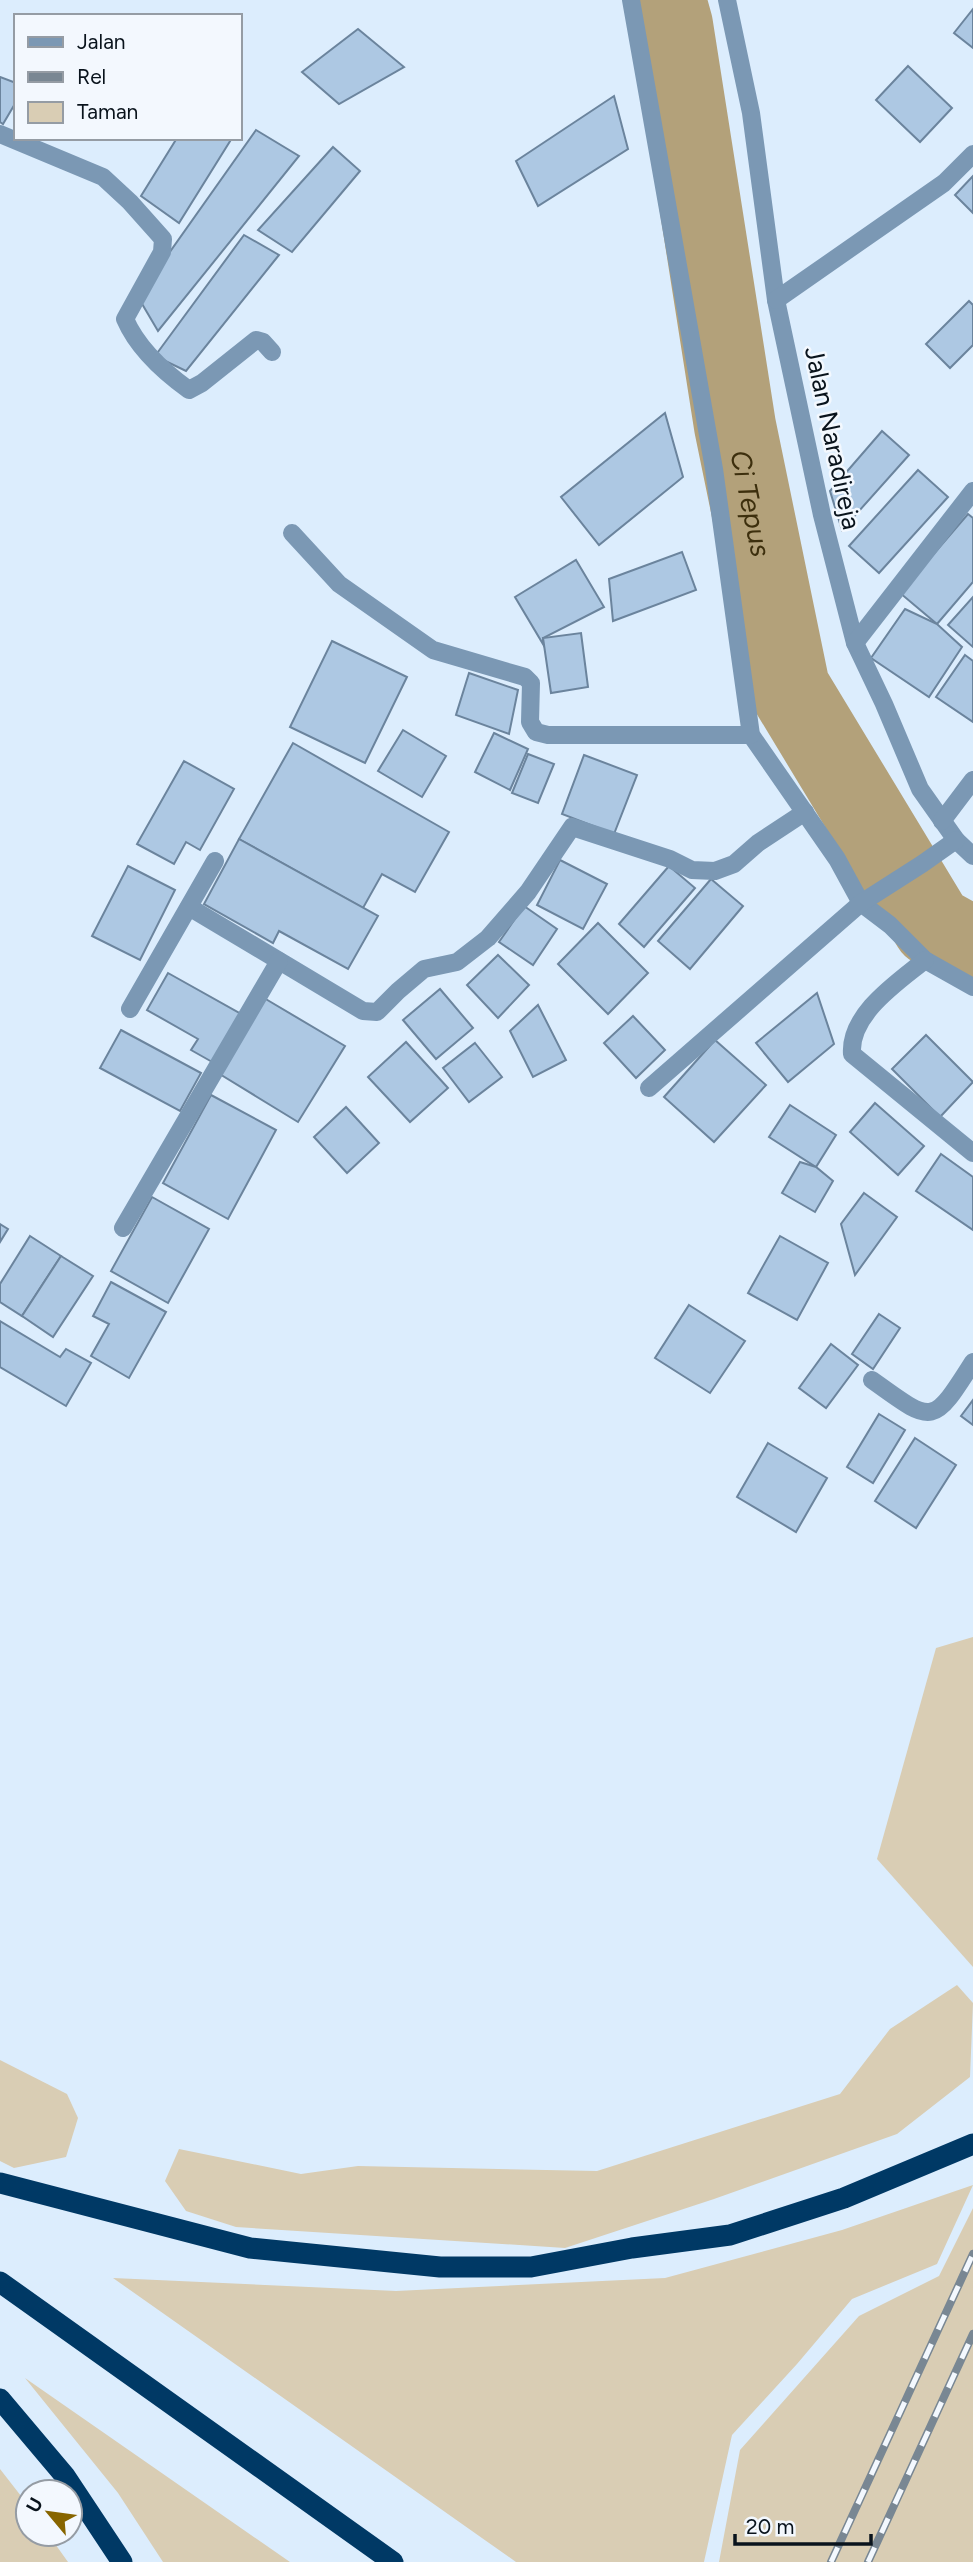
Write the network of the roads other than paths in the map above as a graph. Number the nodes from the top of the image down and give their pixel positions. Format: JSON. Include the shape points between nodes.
{"nodes":[{"id":1,"x":631,"y":0,"type":"edge"},
{"id":2,"x":727,"y":0,"type":"edge"},
{"id":3,"x":14,"y":140,"type":"edge"},
{"id":4,"x":973,"y":153,"type":"edge"},
{"id":5,"x":776,"y":300,"type":"junction"},
{"id":6,"x":272,"y":352,"type":"dead end"},
{"id":7,"x":973,"y":491,"type":"edge"},
{"id":8,"x":292,"y":533,"type":"dead end"},
{"id":9,"x":855,"y":643,"type":"junction"},
{"id":10,"x":751,"y":735,"type":"junction"},
{"id":11,"x":973,"y":780,"type":"edge"},
{"id":12,"x":804,"y":812,"type":"junction"},
{"id":13,"x":942,"y":821,"type":"junction"},
{"id":14,"x":956,"y":840,"type":"junction"},
{"id":15,"x":973,"y":856,"type":"edge"},
{"id":16,"x":215,"y":862,"type":"dead end"},
{"id":17,"x":865,"y":900,"type":"junction"},
{"id":18,"x":189,"y":907,"type":"junction"},
{"id":19,"x":925,"y":960,"type":"junction"},
{"id":20,"x":279,"y":961,"type":"junction"},
{"id":21,"x":973,"y":987,"type":"edge"},
{"id":22,"x":130,"y":1009,"type":"dead end"},
{"id":23,"x":649,"y":1088,"type":"dead end"},
{"id":24,"x":973,"y":1153,"type":"edge"},
{"id":25,"x":123,"y":1228,"type":"dead end"},
{"id":26,"x":973,"y":1362,"type":"edge"},
{"id":27,"x":872,"y":1380,"type":"dead end"},
{"id":28,"x":973,"y":2144,"type":"edge"},
{"id":29,"x":0,"y":2183,"type":"edge"},
{"id":30,"x":0,"y":2281,"type":"edge"},
{"id":31,"x":0,"y":2399,"type":"edge"},
{"id":32,"x":122,"y":2562,"type":"edge"},
{"id":33,"x":393,"y":2562,"type":"edge"}],
"edges":[{"from":1,"to":10,"type":"street","via":[[714,469]]},
{"from":2,"to":5,"type":"street","name":"Jalan Naradireja","via":[[751,113]]},
{"from":3,"to":6,"type":"street","via":[[103,177],[163,239],[162,252],[125,319],[132,335],[173,378],[189,390],[256,340]]},
{"from":4,"to":5,"type":"street","via":[[944,183]]},
{"from":5,"to":9,"type":"street","name":"Jalan Naradireja"},
{"from":7,"to":9,"type":"street"},
{"from":8,"to":10,"type":"street","via":[[340,584],[433,650],[525,677],[531,683],[530,722],[536,732],[548,736]]},
{"from":9,"to":13,"type":"street","name":"Jalan Naradireja","via":[[920,789]]},
{"from":10,"to":12,"type":"street"},
{"from":11,"to":13,"type":"street"},
{"from":12,"to":17,"type":"street"},
{"from":12,"to":20,"type":"street","via":[[734,864],[715,871],[692,870],[572,827],[528,892],[488,938],[457,962],[424,970],[377,1012],[363,1011]]},
{"from":13,"to":14,"type":"street","name":"Jalan Naradireja"},
{"from":14,"to":15,"type":"street","name":"Jalan Naradireja"},
{"from":14,"to":17,"type":"street"},
{"from":16,"to":18,"type":"street"},
{"from":17,"to":19,"type":"street"},
{"from":17,"to":23,"type":"street"},
{"from":18,"to":20,"type":"street"},
{"from":18,"to":22,"type":"street"},
{"from":19,"to":21,"type":"street"},
{"from":19,"to":24,"type":"street","via":[[872,1004],[855,1034],[852,1054]]},
{"from":20,"to":25,"type":"street"},
{"from":26,"to":27,"type":"street","via":[[949,1401],[936,1412],[922,1413],[910,1407]]},
{"from":28,"to":29,"type":"highway","via":[[844,2198],[730,2235],[531,2267],[440,2267],[250,2248]]},
{"from":30,"to":33,"type":"highway"},
{"from":31,"to":32,"type":"highway","via":[[65,2476]]}]}
